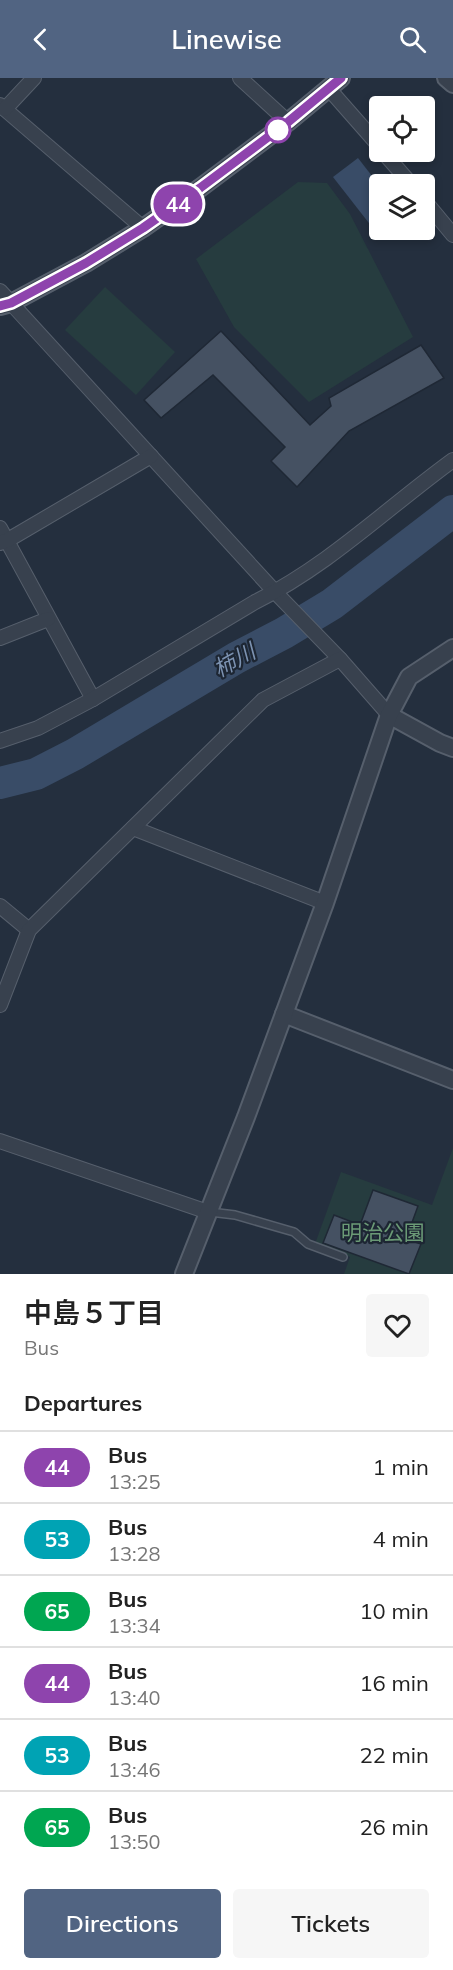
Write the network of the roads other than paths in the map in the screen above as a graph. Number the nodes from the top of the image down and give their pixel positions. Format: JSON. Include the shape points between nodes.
{"nodes":[{"id":1,"x":34,"y":78,"type":"edge"},
{"id":2,"x":240,"y":78,"type":"edge"},
{"id":3,"x":446,"y":78,"type":"edge"},
{"id":4,"x":335,"y":84,"type":"edge"},
{"id":5,"x":453,"y":84,"type":"edge"},
{"id":6,"x":2,"y":107,"type":"edge"},
{"id":7,"x":288,"y":122,"type":"junction"},
{"id":8,"x":369,"y":132,"type":"edge"},
{"id":9,"x":392,"y":162,"type":"edge"},
{"id":10,"x":402,"y":174,"type":"edge"},
{"id":11,"x":435,"y":213,"type":"edge"},
{"id":12,"x":143,"y":228,"type":"junction"},
{"id":13,"x":453,"y":235,"type":"edge"},
{"id":14,"x":4,"y":300,"type":"edge"},
{"id":15,"x":151,"y":456,"type":"junction"},
{"id":16,"x":453,"y":460,"type":"edge"},
{"id":17,"x":0,"y":528,"type":"edge"},
{"id":18,"x":4,"y":541,"type":"edge"},
{"id":19,"x":275,"y":592,"type":"junction"},
{"id":20,"x":48,"y":619,"type":"junction"},
{"id":21,"x":0,"y":638,"type":"edge"},
{"id":22,"x":453,"y":648,"type":"edge"},
{"id":23,"x":340,"y":659,"type":"junction"},
{"id":24,"x":93,"y":699,"type":"junction"},
{"id":25,"x":389,"y":715,"type":"junction"},
{"id":26,"x":0,"y":741,"type":"edge"},
{"id":27,"x":453,"y":748,"type":"edge"},
{"id":28,"x":133,"y":828,"type":"junction"},
{"id":29,"x":325,"y":903,"type":"junction"},
{"id":30,"x":0,"y":906,"type":"edge"},
{"id":31,"x":29,"y":930,"type":"junction"},
{"id":32,"x":0,"y":1005,"type":"edge"},
{"id":33,"x":284,"y":1014,"type":"junction"},
{"id":34,"x":453,"y":1080,"type":"edge"},
{"id":35,"x":0,"y":1141,"type":"edge"},
{"id":36,"x":208,"y":1212,"type":"junction"},
{"id":37,"x":343,"y":1257,"type":"dead end"},
{"id":38,"x":184,"y":1274,"type":"edge"}],
"edges":[{"from":1,"to":6,"type":"street"},
{"from":2,"to":7,"type":"street"},
{"from":3,"to":5,"type":"street"},
{"from":4,"to":7,"type":"street"},
{"from":4,"to":8,"type":"street"},
{"from":6,"to":12,"type":"street"},
{"from":7,"to":12,"type":"street"},
{"from":9,"to":10,"type":"street"},
{"from":11,"to":13,"type":"street"},
{"from":12,"to":14,"type":"street","via":[[86,263]]},
{"from":14,"to":15,"type":"street"},
{"from":15,"to":18,"type":"street"},
{"from":15,"to":19,"type":"street"},
{"from":16,"to":19,"type":"street","via":[[342,548]]},
{"from":17,"to":18,"type":"street"},
{"from":18,"to":20,"type":"street"},
{"from":19,"to":23,"type":"street"},
{"from":19,"to":24,"type":"street"},
{"from":20,"to":21,"type":"street"},
{"from":20,"to":24,"type":"street"},
{"from":22,"to":25,"type":"street","via":[[409,677]]},
{"from":23,"to":25,"type":"street"},
{"from":23,"to":28,"type":"street","via":[[263,700]]},
{"from":24,"to":26,"type":"street","via":[[38,728]]},
{"from":25,"to":27,"type":"street"},
{"from":25,"to":29,"type":"street"},
{"from":28,"to":29,"type":"street"},
{"from":28,"to":31,"type":"street"},
{"from":29,"to":33,"type":"street"},
{"from":30,"to":31,"type":"street"},
{"from":31,"to":32,"type":"street"},
{"from":33,"to":34,"type":"street"},
{"from":33,"to":36,"type":"street"},
{"from":35,"to":36,"type":"street"},
{"from":36,"to":37,"type":"lane","via":[[235,1215],[294,1232],[308,1244]]},
{"from":36,"to":38,"type":"street"}]}
